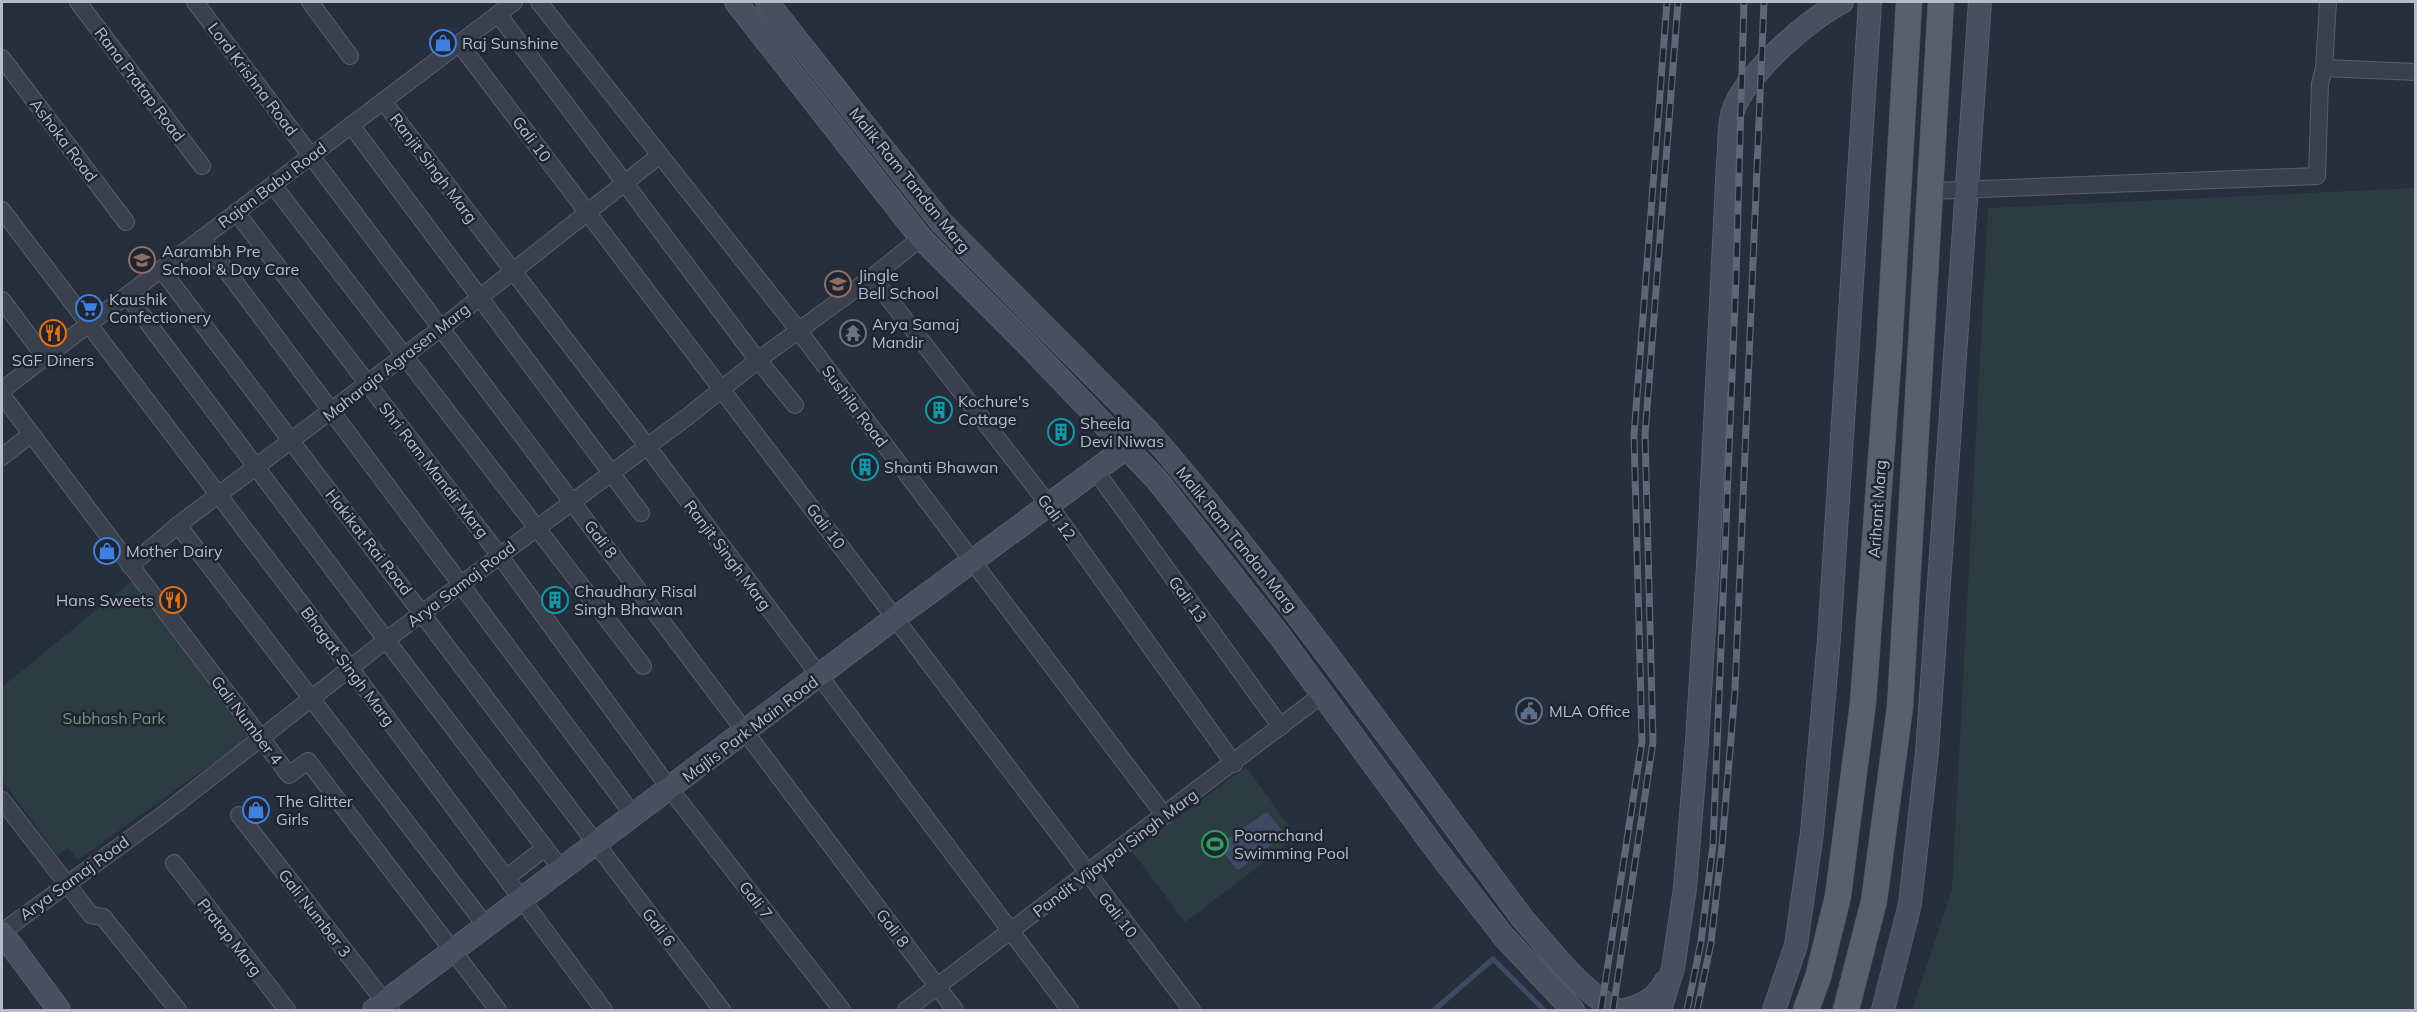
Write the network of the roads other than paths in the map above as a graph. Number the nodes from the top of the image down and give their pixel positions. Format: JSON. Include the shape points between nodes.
{"nodes":[{"id":1,"x":78,"y":2,"type":"edge"},
{"id":2,"x":195,"y":2,"type":"edge"},
{"id":3,"x":310,"y":2,"type":"edge"},
{"id":4,"x":514,"y":2,"type":"edge"},
{"id":5,"x":539,"y":2,"type":"edge"},
{"id":6,"x":736,"y":2,"type":"edge"},
{"id":7,"x":767,"y":2,"type":"edge"},
{"id":8,"x":1842,"y":2,"type":"edge"},
{"id":9,"x":1870,"y":2,"type":"edge"},
{"id":10,"x":1909,"y":2,"type":"edge"},
{"id":11,"x":1941,"y":2,"type":"edge"},
{"id":12,"x":1980,"y":2,"type":"edge"},
{"id":13,"x":2328,"y":2,"type":"edge"},
{"id":14,"x":498,"y":14,"type":"junction"},
{"id":15,"x":459,"y":43,"type":"junction"},
{"id":16,"x":350,"y":56,"type":"dead end"},
{"id":17,"x":2,"y":58,"type":"edge"},
{"id":18,"x":2324,"y":68,"type":"junction"},
{"id":19,"x":2415,"y":72,"type":"edge"},
{"id":20,"x":383,"y":101,"type":"junction"},
{"id":21,"x":351,"y":125,"type":"junction"},
{"id":22,"x":660,"y":155,"type":"junction"},
{"id":23,"x":311,"y":156,"type":"junction"},
{"id":24,"x":202,"y":166,"type":"dead end"},
{"id":25,"x":624,"y":183,"type":"junction"},
{"id":26,"x":273,"y":185,"type":"junction"},
{"id":27,"x":1969,"y":188,"type":"junction"},
{"id":28,"x":1930,"y":191,"type":"junction"},
{"id":29,"x":2,"y":210,"type":"edge"},
{"id":30,"x":236,"y":212,"type":"junction"},
{"id":31,"x":588,"y":212,"type":"junction"},
{"id":32,"x":126,"y":222,"type":"dead end"},
{"id":33,"x":940,"y":222,"type":"junction"},
{"id":34,"x":202,"y":238,"type":"junction"},
{"id":35,"x":921,"y":238,"type":"junction"},
{"id":36,"x":161,"y":269,"type":"junction"},
{"id":37,"x":513,"y":270,"type":"junction"},
{"id":38,"x":872,"y":278,"type":"junction"},
{"id":39,"x":127,"y":295,"type":"junction"},
{"id":40,"x":480,"y":297,"type":"junction"},
{"id":41,"x":2,"y":300,"type":"edge"},
{"id":42,"x":88,"y":324,"type":"junction"},
{"id":43,"x":440,"y":329,"type":"junction"},
{"id":44,"x":798,"y":332,"type":"junction"},
{"id":45,"x":406,"y":356,"type":"junction"},
{"id":46,"x":45,"y":357,"type":"junction"},
{"id":47,"x":758,"y":360,"type":"junction"},
{"id":48,"x":368,"y":384,"type":"junction"},
{"id":49,"x":722,"y":389,"type":"junction"},
{"id":50,"x":2,"y":390,"type":"edge"},
{"id":51,"x":2,"y":395,"type":"edge"},
{"id":52,"x":795,"y":405,"type":"dead end"},
{"id":53,"x":331,"y":412,"type":"junction"},
{"id":54,"x":1149,"y":432,"type":"junction"},
{"id":55,"x":31,"y":434,"type":"junction"},
{"id":56,"x":292,"y":442,"type":"junction"},
{"id":57,"x":647,"y":446,"type":"junction"},
{"id":58,"x":1126,"y":447,"type":"junction"},
{"id":59,"x":2,"y":457,"type":"edge"},
{"id":60,"x":257,"y":468,"type":"junction"},
{"id":61,"x":1095,"y":470,"type":"junction"},
{"id":62,"x":611,"y":473,"type":"junction"},
{"id":63,"x":218,"y":497,"type":"junction"},
{"id":64,"x":573,"y":502,"type":"junction"},
{"id":65,"x":1049,"y":505,"type":"junction"},
{"id":66,"x":1209,"y":505,"type":"junction"},
{"id":67,"x":641,"y":513,"type":"dead end"},
{"id":68,"x":1188,"y":519,"type":"junction"},
{"id":69,"x":178,"y":525,"type":"junction"},
{"id":70,"x":537,"y":528,"type":"junction"},
{"id":71,"x":500,"y":556,"type":"junction"},
{"id":72,"x":971,"y":562,"type":"junction"},
{"id":73,"x":130,"y":566,"type":"junction"},
{"id":74,"x":460,"y":586,"type":"junction"},
{"id":75,"x":423,"y":613,"type":"junction"},
{"id":76,"x":895,"y":618,"type":"junction"},
{"id":77,"x":386,"y":640,"type":"junction"},
{"id":78,"x":643,"y":666,"type":"dead end"},
{"id":79,"x":350,"y":668,"type":"junction"},
{"id":80,"x":819,"y":676,"type":"junction"},
{"id":81,"x":1345,"y":678,"type":"junction"},
{"id":82,"x":1323,"y":694,"type":"junction"},
{"id":83,"x":311,"y":698,"type":"junction"},
{"id":84,"x":1281,"y":727,"type":"junction"},
{"id":85,"x":746,"y":732,"type":"junction"},
{"id":86,"x":261,"y":738,"type":"junction"},
{"id":87,"x":1234,"y":764,"type":"junction"},
{"id":88,"x":670,"y":789,"type":"junction"},
{"id":89,"x":2,"y":800,"type":"edge"},
{"id":90,"x":239,"y":815,"type":"dead end"},
{"id":91,"x":634,"y":816,"type":"junction"},
{"id":92,"x":1165,"y":816,"type":"junction"},
{"id":93,"x":597,"y":844,"type":"junction"},
{"id":94,"x":545,"y":848,"type":"junction"},
{"id":95,"x":174,"y":863,"type":"dead end"},
{"id":96,"x":562,"y":870,"type":"junction"},
{"id":97,"x":1087,"y":874,"type":"junction"},
{"id":98,"x":506,"y":878,"type":"junction"},
{"id":99,"x":68,"y":883,"type":"junction"},
{"id":100,"x":522,"y":900,"type":"junction"},
{"id":101,"x":5,"y":925,"type":"edge"},
{"id":102,"x":486,"y":926,"type":"junction"},
{"id":103,"x":1010,"y":932,"type":"junction"},
{"id":104,"x":453,"y":951,"type":"junction"},
{"id":105,"x":1673,"y":968,"type":"junction"},
{"id":106,"x":937,"y":987,"type":"junction"},
{"id":107,"x":1602,"y":1007,"type":"edge"},
{"id":108,"x":383,"y":1008,"type":"edge"},
{"id":109,"x":59,"y":1011,"type":"edge"},
{"id":110,"x":178,"y":1011,"type":"edge"},
{"id":111,"x":287,"y":1011,"type":"edge"},
{"id":112,"x":498,"y":1011,"type":"edge"},
{"id":113,"x":604,"y":1011,"type":"edge"},
{"id":114,"x":722,"y":1011,"type":"edge"},
{"id":115,"x":842,"y":1011,"type":"edge"},
{"id":116,"x":906,"y":1011,"type":"edge"},
{"id":117,"x":955,"y":1011,"type":"edge"},
{"id":118,"x":1070,"y":1011,"type":"edge"},
{"id":119,"x":1192,"y":1011,"type":"edge"},
{"id":120,"x":1574,"y":1011,"type":"edge"},
{"id":121,"x":1625,"y":1011,"type":"edge"},
{"id":122,"x":1660,"y":1011,"type":"edge"},
{"id":123,"x":1774,"y":1011,"type":"edge"},
{"id":124,"x":1806,"y":1011,"type":"edge"},
{"id":125,"x":1846,"y":1011,"type":"edge"},
{"id":126,"x":1883,"y":1011,"type":"edge"}],
"edges":[{"from":1,"to":24,"type":"street","name":"Rana Pratap Road"},
{"from":2,"to":23,"type":"street","name":"Lord Krishna Road"},
{"from":3,"to":16,"type":"street"},
{"from":4,"to":14,"type":"street","name":"Rajan Babu Road"},
{"from":5,"to":22,"type":"street","name":"Sushila Road"},
{"from":6,"to":35,"type":"street","name":"Malik Ram Tandan Marg"},
{"from":7,"to":33,"type":"street","name":"Malik Ram Tandan Marg"},
{"from":8,"to":105,"type":"street","via":[[1824,11],[1756,72],[1733,112],[1697,741],[1685,888]]},
{"from":9,"to":123,"type":"street","via":[[1812,833],[1796,945]]},
{"from":10,"to":124,"type":"main road","name":"Arihant Marg","via":[[1863,703],[1838,896]]},
{"from":11,"to":28,"type":"main road","name":"Arihant Marg"},
{"from":12,"to":27,"type":"street"},
{"from":13,"to":18,"type":"street"},
{"from":14,"to":15,"type":"street","name":"Rajan Babu Road"},
{"from":14,"to":25,"type":"street"},
{"from":15,"to":20,"type":"street","name":"Rajan Babu Road"},
{"from":15,"to":31,"type":"street","name":"Gali 10"},
{"from":17,"to":32,"type":"street","name":"Ashoka Road"},
{"from":18,"to":19,"type":"street"},
{"from":18,"to":27,"type":"street","via":[[2317,176]]},
{"from":20,"to":21,"type":"street","name":"Rajan Babu Road"},
{"from":20,"to":37,"type":"street","name":"Ranjit Singh Marg"},
{"from":21,"to":23,"type":"street","name":"Rajan Babu Road"},
{"from":21,"to":40,"type":"street"},
{"from":22,"to":25,"type":"street","name":"Maharaja Agrasen Marg"},
{"from":22,"to":44,"type":"street","name":"Sushila Road"},
{"from":23,"to":26,"type":"street","name":"Rajan Babu Road"},
{"from":23,"to":43,"type":"street","name":"Gali 8"},
{"from":25,"to":31,"type":"street","name":"Maharaja Agrasen Marg"},
{"from":25,"to":47,"type":"street"},
{"from":26,"to":30,"type":"street","name":"Rajan Babu Road"},
{"from":26,"to":45,"type":"street"},
{"from":27,"to":28,"type":"street"},
{"from":27,"to":126,"type":"street","via":[[1927,752],[1910,904]]},
{"from":28,"to":125,"type":"main road","name":"Arihant Marg","via":[[1900,707],[1874,901]]},
{"from":29,"to":42,"type":"street","name":"Bhagat Singh Marg"},
{"from":30,"to":34,"type":"street","name":"Rajan Babu Road"},
{"from":30,"to":48,"type":"street","name":"Shri Ram Mandir Marg"},
{"from":31,"to":37,"type":"street","name":"Maharaja Agrasen Marg"},
{"from":31,"to":49,"type":"street","name":"Gali 10"},
{"from":33,"to":35,"type":"street"},
{"from":33,"to":54,"type":"street","name":"Malik Ram Tandan Marg"},
{"from":34,"to":36,"type":"street","name":"Rajan Babu Road"},
{"from":34,"to":53,"type":"street"},
{"from":35,"to":38,"type":"street","name":"Arya Samaj Road"},
{"from":35,"to":58,"type":"street","name":"Malik Ram Tandan Marg"},
{"from":36,"to":39,"type":"street","name":"Rajan Babu Road"},
{"from":36,"to":56,"type":"street","name":"Hakikat Rai Road"},
{"from":37,"to":40,"type":"street","name":"Maharaja Agrasen Marg"},
{"from":37,"to":57,"type":"street","name":"Ranjit Singh Marg"},
{"from":38,"to":44,"type":"street","name":"Arya Samaj Road"},
{"from":38,"to":65,"type":"street","name":"Gali 12"},
{"from":39,"to":42,"type":"street","name":"Rajan Babu Road"},
{"from":39,"to":60,"type":"street"},
{"from":40,"to":43,"type":"street","name":"Maharaja Agrasen Marg"},
{"from":40,"to":62,"type":"street"},
{"from":41,"to":46,"type":"street"},
{"from":42,"to":46,"type":"street","name":"Rajan Babu Road"},
{"from":42,"to":63,"type":"street","name":"Bhagat Singh Marg"},
{"from":43,"to":45,"type":"street","name":"Maharaja Agrasen Marg"},
{"from":43,"to":64,"type":"street","name":"Gali 8"},
{"from":44,"to":47,"type":"street","name":"Arya Samaj Road"},
{"from":44,"to":72,"type":"street","name":"Sushila Road"},
{"from":45,"to":48,"type":"street","name":"Maharaja Agrasen Marg"},
{"from":45,"to":70,"type":"street"},
{"from":46,"to":50,"type":"street","name":"Rajan Babu Road"},
{"from":47,"to":49,"type":"street","name":"Arya Samaj Road"},
{"from":47,"to":52,"type":"street"},
{"from":48,"to":53,"type":"street","name":"Maharaja Agrasen Marg"},
{"from":48,"to":71,"type":"street","name":"Shri Ram Mandir Marg"},
{"from":49,"to":57,"type":"street","name":"Arya Samaj Road"},
{"from":49,"to":76,"type":"street","name":"Gali 10"},
{"from":51,"to":55,"type":"street","name":"Gali Number 4"},
{"from":53,"to":56,"type":"street","name":"Maharaja Agrasen Marg"},
{"from":53,"to":74,"type":"street"},
{"from":54,"to":58,"type":"street","name":"Majlis Park Main Road"},
{"from":54,"to":66,"type":"street","name":"Malik Ram Tandan Marg"},
{"from":55,"to":59,"type":"street"},
{"from":55,"to":73,"type":"street","name":"Gali Number 4"},
{"from":56,"to":60,"type":"street","name":"Maharaja Agrasen Marg"},
{"from":56,"to":75,"type":"street","name":"Hakikat Rai Road"},
{"from":57,"to":62,"type":"street","name":"Arya Samaj Road"},
{"from":57,"to":80,"type":"street","name":"Ranjit Singh Marg"},
{"from":58,"to":61,"type":"street","name":"Majlis Park Main Road"},
{"from":58,"to":68,"type":"street","name":"Malik Ram Tandan Marg"},
{"from":60,"to":63,"type":"street","name":"Maharaja Agrasen Marg"},
{"from":60,"to":77,"type":"street"},
{"from":61,"to":65,"type":"street","name":"Majlis Park Main Road"},
{"from":61,"to":84,"type":"street","name":"Gali 13"},
{"from":62,"to":64,"type":"street","name":"Arya Samaj Road"},
{"from":62,"to":67,"type":"street"},
{"from":63,"to":69,"type":"street","name":"Maharaja Agrasen Marg"},
{"from":63,"to":79,"type":"street","name":"Bhagat Singh Marg"},
{"from":64,"to":70,"type":"street","name":"Arya Samaj Road"},
{"from":64,"to":85,"type":"street","name":"Gali 8"},
{"from":65,"to":72,"type":"street","name":"Majlis Park Main Road"},
{"from":65,"to":87,"type":"street","name":"Gali 12"},
{"from":66,"to":68,"type":"street"},
{"from":66,"to":81,"type":"street","name":"Malik Ram Tandan Marg"},
{"from":68,"to":82,"type":"street","name":"Malik Ram Tandan Marg"},
{"from":69,"to":73,"type":"street","name":"Maharaja Agrasen Marg"},
{"from":69,"to":83,"type":"street"},
{"from":70,"to":71,"type":"street","name":"Arya Samaj Road"},
{"from":70,"to":78,"type":"street"},
{"from":71,"to":74,"type":"street","name":"Arya Samaj Road"},
{"from":71,"to":88,"type":"street","name":"Shri Ram Mandir Marg"},
{"from":72,"to":76,"type":"street","name":"Majlis Park Main Road"},
{"from":72,"to":92,"type":"street","name":"Sushila Road"},
{"from":73,"to":86,"type":"street","name":"Gali Number 4"},
{"from":74,"to":75,"type":"street","name":"Arya Samaj Road"},
{"from":74,"to":91,"type":"street"},
{"from":75,"to":77,"type":"street","name":"Arya Samaj Road"},
{"from":75,"to":93,"type":"street","name":"Hakikat Rai Road"},
{"from":76,"to":80,"type":"street","name":"Majlis Park Main Road"},
{"from":76,"to":97,"type":"street","name":"Gali 10"},
{"from":77,"to":79,"type":"street","name":"Arya Samaj Road"},
{"from":77,"to":94,"type":"street"},
{"from":79,"to":83,"type":"street","name":"Arya Samaj Road"},
{"from":79,"to":98,"type":"street","name":"Bhagat Singh Marg"},
{"from":80,"to":85,"type":"street","name":"Majlis Park Main Road"},
{"from":80,"to":103,"type":"street","name":"Ranjit Singh Marg"},
{"from":81,"to":82,"type":"street"},
{"from":81,"to":107,"type":"street","name":"Malik Ram Tandan Marg","via":[[1523,919]]},
{"from":82,"to":84,"type":"street","name":"Pandit Vijaypal Singh Marg"},
{"from":82,"to":120,"type":"street","name":"Malik Ram Tandan Marg","via":[[1504,937]]},
{"from":83,"to":86,"type":"street","name":"Arya Samaj Road"},
{"from":83,"to":102,"type":"street"},
{"from":84,"to":87,"type":"street","name":"Pandit Vijaypal Singh Marg"},
{"from":85,"to":88,"type":"street","name":"Majlis Park Main Road"},
{"from":85,"to":106,"type":"street","name":"Gali 8"},
{"from":86,"to":99,"type":"street","name":"Arya Samaj Road"},
{"from":86,"to":104,"type":"street","name":"Gali Number 4","via":[[289,775],[308,760]]},
{"from":87,"to":92,"type":"street","name":"Pandit Vijaypal Singh Marg"},
{"from":88,"to":91,"type":"street","name":"Majlis Park Main Road"},
{"from":88,"to":115,"type":"street","name":"Gali 7"},
{"from":89,"to":99,"type":"street"},
{"from":90,"to":108,"type":"street","name":"Gali Number 3"},
{"from":91,"to":93,"type":"street","name":"Majlis Park Main Road"},
{"from":92,"to":97,"type":"street","name":"Pandit Vijaypal Singh Marg"},
{"from":93,"to":96,"type":"street","name":"Majlis Park Main Road"},
{"from":93,"to":114,"type":"street","name":"Gali 6"},
{"from":94,"to":96,"type":"street"},
{"from":94,"to":98,"type":"street"},
{"from":95,"to":111,"type":"street","name":"Pratap Marg"},
{"from":96,"to":100,"type":"street","name":"Majlis Park Main Road"},
{"from":97,"to":103,"type":"street","name":"Pandit Vijaypal Singh Marg"},
{"from":97,"to":119,"type":"street","name":"Gali 10"},
{"from":98,"to":100,"type":"street","name":"Bhagat Singh Marg"},
{"from":99,"to":101,"type":"street","name":"Arya Samaj Road"},
{"from":99,"to":110,"type":"street","via":[[91,915],[103,917]]},
{"from":100,"to":102,"type":"street","name":"Majlis Park Main Road"},
{"from":100,"to":113,"type":"street","name":"Bhagat Singh Marg"},
{"from":101,"to":109,"type":"street"},
{"from":102,"to":104,"type":"street","name":"Majlis Park Main Road"},
{"from":103,"to":106,"type":"street","name":"Pandit Vijaypal Singh Marg"},
{"from":103,"to":118,"type":"street","name":"Ranjit Singh Marg"},
{"from":104,"to":108,"type":"street","name":"Majlis Park Main Road"},
{"from":104,"to":112,"type":"street","name":"Gali Number 4"},
{"from":105,"to":121,"type":"street","via":[[1659,993],[1644,1005]]},
{"from":105,"to":122,"type":"street"},
{"from":106,"to":116,"type":"street","name":"Pandit Vijaypal Singh Marg"},
{"from":106,"to":117,"type":"street","name":"Gali 8"}]}
